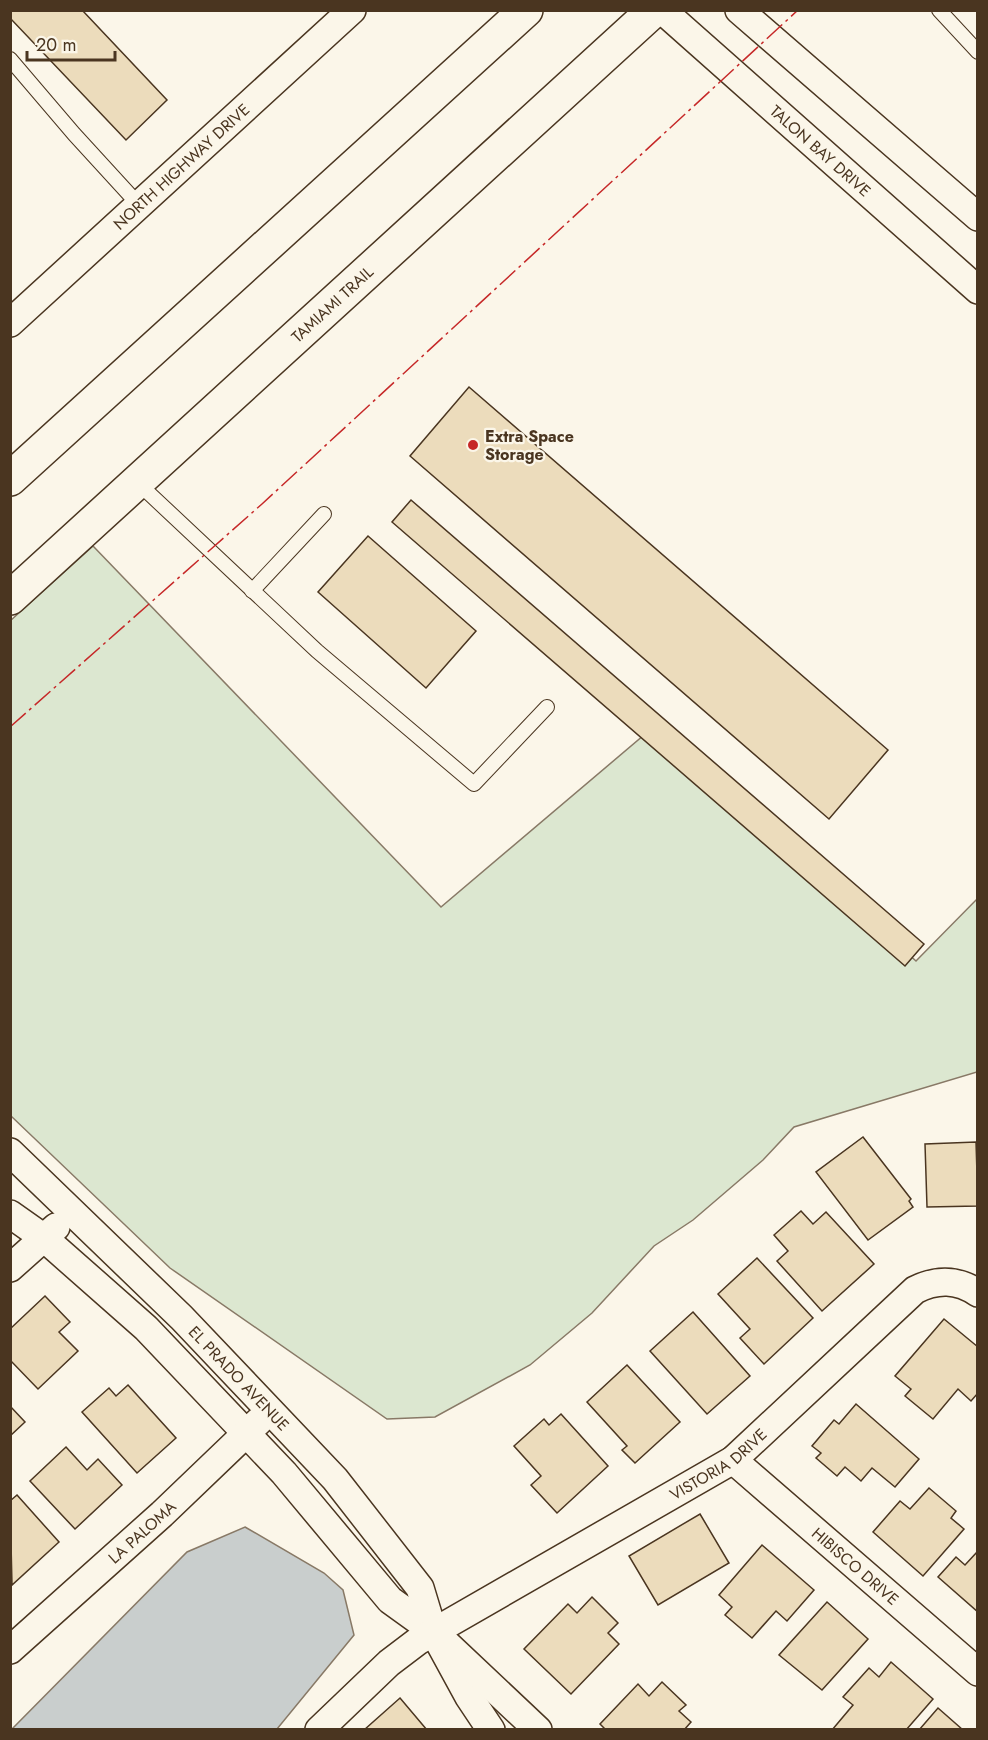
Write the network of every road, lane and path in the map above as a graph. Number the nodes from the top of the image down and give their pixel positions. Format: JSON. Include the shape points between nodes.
{"nodes":[{"id":1,"x":352,"y":10,"type":"edge"},
{"id":2,"x":526,"y":10,"type":"edge"},
{"id":3,"x":654,"y":10,"type":"edge"},
{"id":4,"x":662,"y":10,"type":"edge"},
{"id":5,"x":739,"y":10,"type":"edge"},
{"id":6,"x":939,"y":10,"type":"edge"},
{"id":7,"x":978,"y":52,"type":"edge"},
{"id":8,"x":10,"y":59,"type":"edge"},
{"id":9,"x":139,"y":205,"type":"junction"},
{"id":10,"x":978,"y":217,"type":"edge"},
{"id":11,"x":978,"y":290,"type":"edge"},
{"id":12,"x":10,"y":323,"type":"edge"},
{"id":13,"x":10,"y":479,"type":"edge"},
{"id":14,"x":137,"y":482,"type":"junction"},
{"id":15,"x":324,"y":513,"type":"dead end"},
{"id":16,"x":252,"y":591,"type":"junction"},
{"id":17,"x":10,"y":598,"type":"edge"},
{"id":18,"x":547,"y":707,"type":"dead end"},
{"id":19,"x":10,"y":1152,"type":"edge"},
{"id":20,"x":72,"y":1213,"type":"junction"},
{"id":21,"x":10,"y":1214,"type":"edge"},
{"id":22,"x":44,"y":1238,"type":"junction"},
{"id":23,"x":10,"y":1268,"type":"edge"},
{"id":24,"x":978,"y":1293,"type":"edge"},
{"id":25,"x":271,"y":1410,"type":"junction"},
{"id":26,"x":248,"y":1432,"type":"junction"},
{"id":27,"x":733,"y":1460,"type":"junction"},
{"id":28,"x":433,"y":1631,"type":"junction"},
{"id":29,"x":10,"y":1650,"type":"edge"},
{"id":30,"x":978,"y":1672,"type":"edge"},
{"id":31,"x":319,"y":1730,"type":"edge"},
{"id":32,"x":490,"y":1730,"type":"edge"},
{"id":33,"x":538,"y":1730,"type":"edge"}],
"edges":[{"from":1,"to":9,"type":"street","name":"NORTH HIGHWAY DRIVE"},
{"from":2,"to":13,"type":"main road"},
{"from":3,"to":14,"type":"main road","name":"TAMIAMI TRAIL"},
{"from":4,"to":11,"type":"street","name":"TALON BAY DRIVE"},
{"from":5,"to":10,"type":"street"},
{"from":6,"to":7,"type":"lane"},
{"from":8,"to":9,"type":"lane"},
{"from":9,"to":12,"type":"street","name":"NORTH HIGHWAY DRIVE"},
{"from":14,"to":16,"type":"lane"},
{"from":14,"to":17,"type":"main road","name":"TAMIAMI TRAIL"},
{"from":15,"to":16,"type":"lane"},
{"from":16,"to":18,"type":"lane","via":[[474,784]]},
{"from":19,"to":20,"type":"street","name":"EL PRADO AVENUE"},
{"from":20,"to":22,"type":"street"},
{"from":20,"to":25,"type":"street","name":"EL PRADO AVENUE"},
{"from":21,"to":22,"type":"street"},
{"from":22,"to":23,"type":"street"},
{"from":22,"to":26,"type":"street","via":[[139,1322]]},
{"from":24,"to":27,"type":"street","name":"VISTORIA DRIVE","via":[[947,1281],[915,1290]]},
{"from":25,"to":26,"type":"street","name":"LA PALOMA"},
{"from":25,"to":28,"type":"street","name":"EL PRADO AVENUE","via":[[392,1548],[420,1588]]},
{"from":26,"to":28,"type":"street","via":[[390,1600]]},
{"from":26,"to":29,"type":"street","name":"LA PALOMA"},
{"from":27,"to":28,"type":"street","name":"VISTORIA DRIVE"},
{"from":27,"to":30,"type":"street","name":"HIBISCO DRIVE"},
{"from":28,"to":31,"type":"street","name":"VISTORIA DRIVE","via":[[396,1658]]},
{"from":28,"to":32,"type":"street"},
{"from":28,"to":33,"type":"street"}]}
